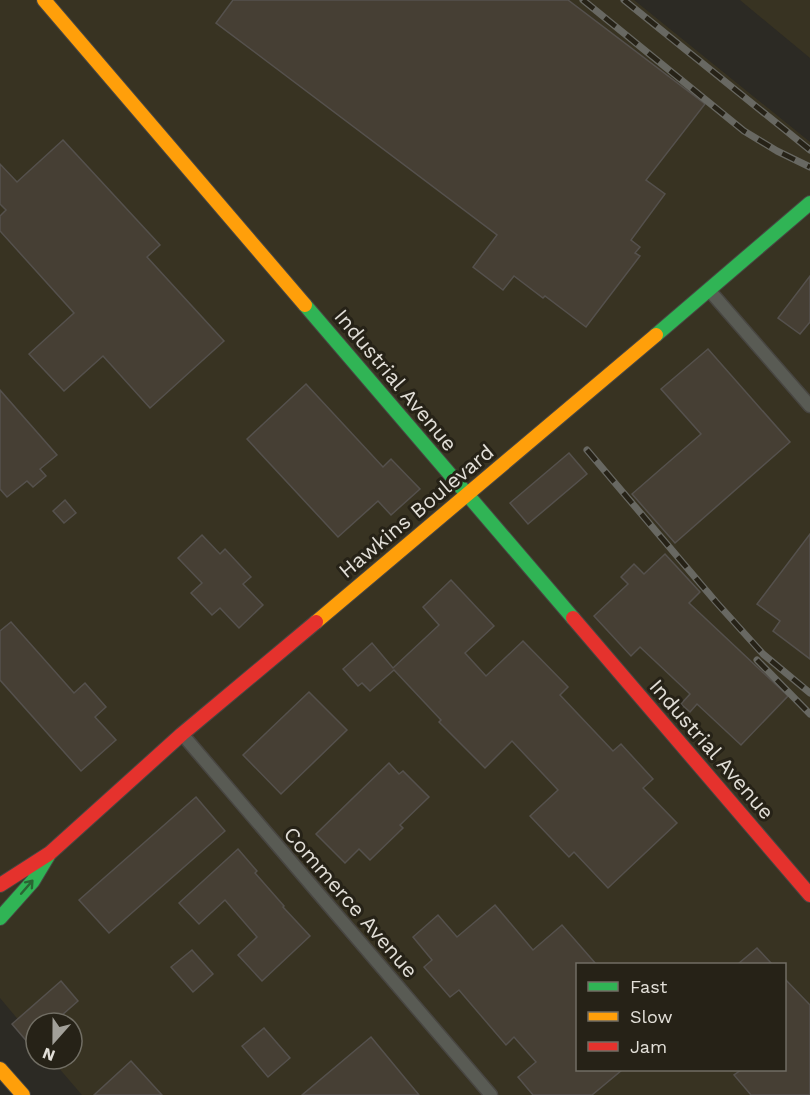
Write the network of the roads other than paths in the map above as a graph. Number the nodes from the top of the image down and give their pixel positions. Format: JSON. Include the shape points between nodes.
{"nodes":[{"id":1,"x":44,"y":0,"type":"edge"},
{"id":2,"x":810,"y":202,"type":"edge"},
{"id":3,"x":709,"y":290,"type":"junction"},
{"id":4,"x":810,"y":406,"type":"edge"},
{"id":5,"x":467,"y":496,"type":"junction"},
{"id":6,"x":182,"y":734,"type":"junction"},
{"id":7,"x":50,"y":853,"type":"junction"},
{"id":8,"x":0,"y":885,"type":"edge"},
{"id":9,"x":810,"y":895,"type":"edge"},
{"id":10,"x":0,"y":918,"type":"edge"},
{"id":11,"x":0,"y":1069,"type":"edge"},
{"id":12,"x":22,"y":1095,"type":"edge"},
{"id":13,"x":491,"y":1095,"type":"edge"}],
"edges":[{"from":1,"to":5,"type":"main road","name":"Industrial Avenue"},
{"from":2,"to":3,"type":"main road","name":"Hawkins Boulevard"},
{"from":3,"to":4,"type":"street"},
{"from":3,"to":5,"type":"main road","name":"Hawkins Boulevard"},
{"from":5,"to":6,"type":"main road","name":"Hawkins Boulevard"},
{"from":5,"to":9,"type":"main road","name":"Industrial Avenue"},
{"from":6,"to":7,"type":"main road","name":"Hawkins Boulevard"},
{"from":6,"to":13,"type":"street","name":"Commerce Avenue"},
{"from":7,"to":8,"type":"main road","name":"Hawkins Boulevard"},
{"from":10,"to":7,"type":"main road","name":"Hawkins Boulevard","one_way":true,"via":[[33,881]]},
{"from":11,"to":12,"type":"main road"}]}
